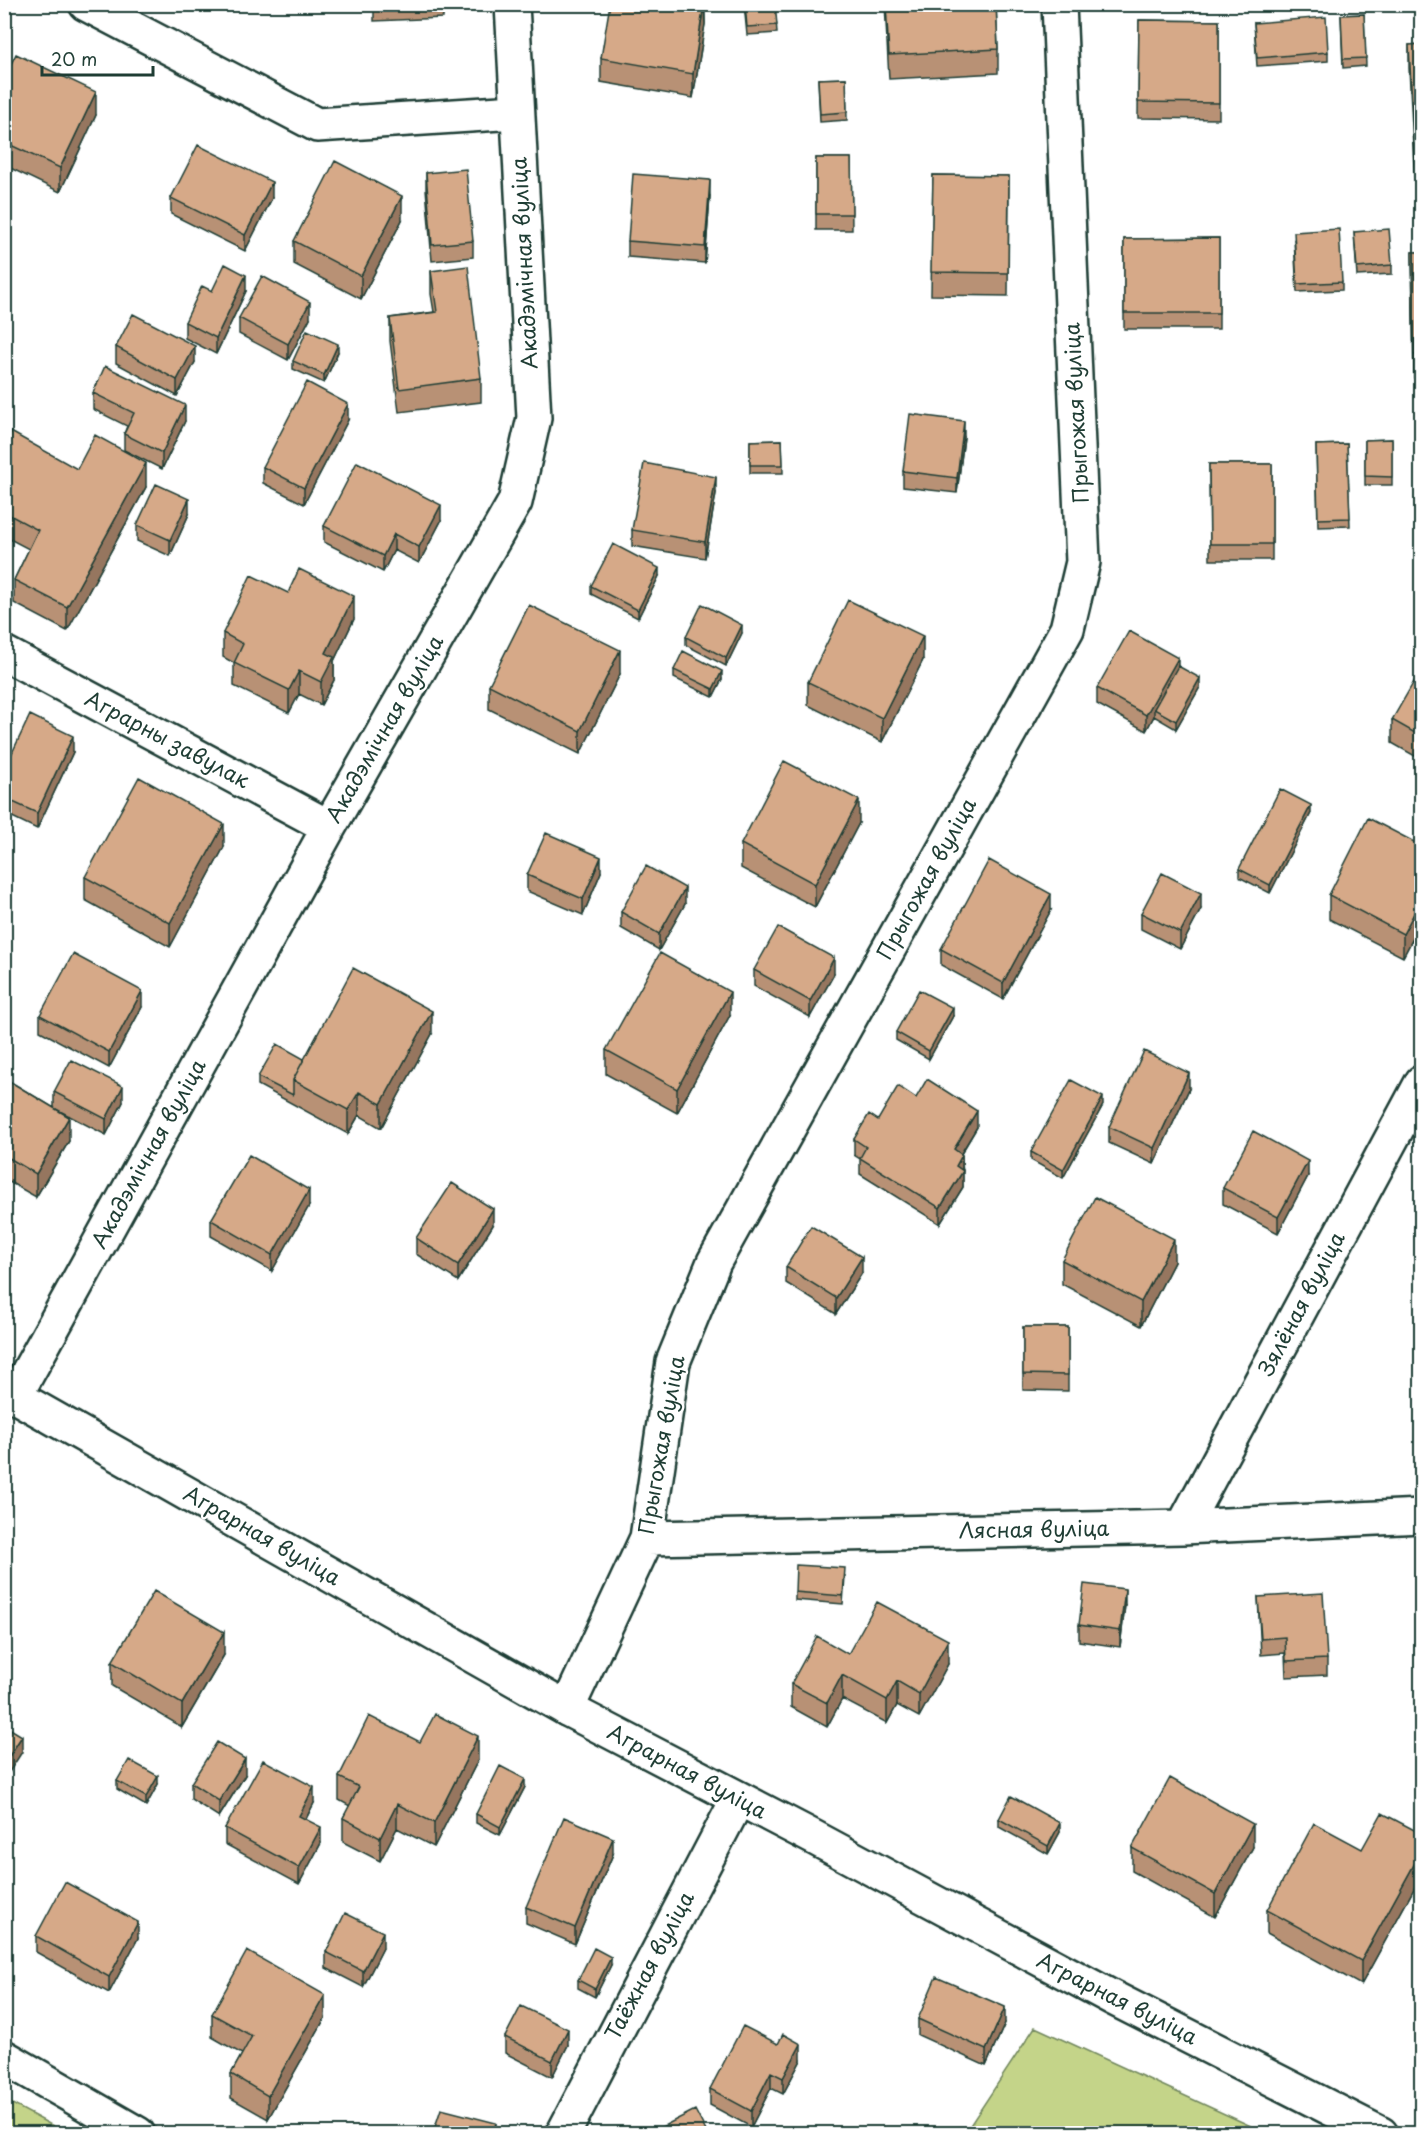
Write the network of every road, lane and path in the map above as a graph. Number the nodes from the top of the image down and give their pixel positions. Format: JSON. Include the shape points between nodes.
{"nodes":[{"id":1,"x":86,"y":4,"type":"edge"},
{"id":2,"x":512,"y":4,"type":"edge"},
{"id":3,"x":1059,"y":4,"type":"edge"},
{"id":4,"x":516,"y":112,"type":"junction"},
{"id":5,"x":4,"y":653,"type":"edge"},
{"id":6,"x":329,"y":827,"type":"junction"},
{"id":7,"x":1422,"y":1082,"type":"edge"},
{"id":8,"x":10,"y":1393,"type":"edge"},
{"id":9,"x":1422,"y":1516,"type":"edge"},
{"id":10,"x":1183,"y":1527,"type":"junction"},
{"id":11,"x":647,"y":1538,"type":"junction"},
{"id":12,"x":567,"y":1709,"type":"junction"},
{"id":13,"x":738,"y":1799,"type":"junction"},
{"id":14,"x":4,"y":2057,"type":"edge"},
{"id":15,"x":138,"y":2133,"type":"edge"},
{"id":16,"x":563,"y":2133,"type":"edge"},
{"id":17,"x":1381,"y":2133,"type":"edge"}],
"edges":[{"from":1,"to":4,"type":"street","via":[[317,125]]},
{"from":2,"to":4,"type":"street","name":"Акадэмічная вуліца"},
{"from":3,"to":11,"type":"street","name":"Прыгожая вуліца","via":[[1083,562],[1067,629],[714,1262],[674,1362]]},
{"from":4,"to":6,"type":"street","name":"Акадэмічная вуліца","via":[[534,418],[515,502]]},
{"from":5,"to":6,"type":"street","name":"Аграрны завулак"},
{"from":6,"to":8,"type":"street","name":"Акадэмічная вуліца"},
{"from":7,"to":10,"type":"street","name":"Зялёная вуліца"},
{"from":8,"to":12,"type":"street","name":"Аграрная вуліца"},
{"from":9,"to":10,"type":"street","name":"Лясная вуліца"},
{"from":10,"to":11,"type":"street","name":"Лясная вуліца"},
{"from":11,"to":12,"type":"street","name":"Прыгожая вуліца"},
{"from":12,"to":13,"type":"street","name":"Аграрная вуліца"},
{"from":13,"to":16,"type":"street","name":"Таёжная вуліца"},
{"from":13,"to":17,"type":"street","name":"Аграрная вуліца","via":[[1113,1998]]},
{"from":14,"to":15,"type":"street"}]}
